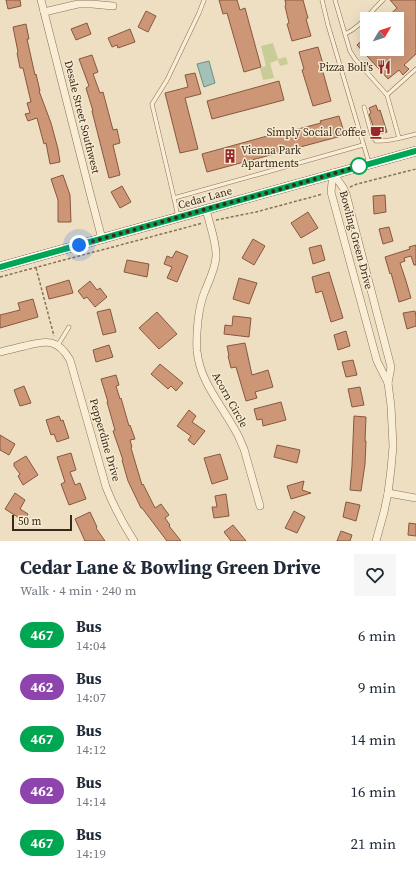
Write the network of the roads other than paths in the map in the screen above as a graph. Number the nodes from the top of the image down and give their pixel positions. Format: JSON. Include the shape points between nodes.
{"nodes":[{"id":1,"x":41,"y":0,"type":"edge"},
{"id":2,"x":204,"y":0,"type":"edge"},
{"id":3,"x":322,"y":0,"type":"edge"},
{"id":4,"x":335,"y":0,"type":"edge"},
{"id":5,"x":383,"y":0,"type":"edge"},
{"id":6,"x":113,"y":6,"type":"dead end"},
{"id":7,"x":44,"y":12,"type":"junction"},
{"id":8,"x":345,"y":34,"type":"junction"},
{"id":9,"x":416,"y":69,"type":"edge"},
{"id":10,"x":387,"y":95,"type":"junction"},
{"id":11,"x":364,"y":107,"type":"dead end"},
{"id":12,"x":416,"y":134,"type":"edge"},
{"id":13,"x":399,"y":138,"type":"junction"},
{"id":14,"x":363,"y":146,"type":"junction"},
{"id":15,"x":416,"y":151,"type":"edge"},
{"id":16,"x":369,"y":164,"type":"junction"},
{"id":17,"x":333,"y":174,"type":"junction"},
{"id":18,"x":174,"y":198,"type":"junction"},
{"id":19,"x":206,"y":209,"type":"junction"},
{"id":20,"x":178,"y":218,"type":"junction"},
{"id":21,"x":102,"y":239,"type":"junction"},
{"id":22,"x":0,"y":267,"type":"edge"},
{"id":23,"x":69,"y":327,"type":"dead end"},
{"id":24,"x":58,"y":345,"type":"junction"},
{"id":25,"x":0,"y":352,"type":"edge"},
{"id":26,"x":388,"y":383,"type":"junction"},
{"id":27,"x":388,"y":493,"type":"junction"},
{"id":28,"x":416,"y":498,"type":"edge"},
{"id":29,"x":260,"y":506,"type":"dead end"},
{"id":30,"x":134,"y":541,"type":"edge"},
{"id":31,"x":376,"y":541,"type":"edge"}],
"edges":[{"from":1,"to":7,"type":"street","name":"Desale Street Southwest"},
{"from":2,"to":18,"type":"lane","via":[[152,104]]},
{"from":3,"to":14,"type":"lane"},
{"from":4,"to":8,"type":"lane"},
{"from":5,"to":8,"type":"lane","via":[[361,23]]},
{"from":6,"to":7,"type":"street","via":[[78,4]]},
{"from":7,"to":21,"type":"street","name":"Desale Street Southwest"},
{"from":8,"to":10,"type":"lane","via":[[352,56]]},
{"from":9,"to":10,"type":"lane"},
{"from":10,"to":13,"type":"lane"},
{"from":11,"to":13,"type":"lane","via":[[374,140]]},
{"from":12,"to":13,"type":"lane"},
{"from":14,"to":16,"type":"lane"},
{"from":14,"to":18,"type":"lane"},
{"from":15,"to":16,"type":"main road","name":"Cedar Lane"},
{"from":16,"to":17,"type":"main road","name":"Cedar Lane"},
{"from":17,"to":19,"type":"main road","name":"Cedar Lane"},
{"from":17,"to":26,"type":"street","name":"Bowling Green Drive","via":[[331,192],[377,361]]},
{"from":17,"to":26,"type":"street","name":"Bowling Green Drive","via":[[344,188],[391,367]]},
{"from":18,"to":20,"type":"lane"},
{"from":19,"to":20,"type":"main road","name":"Cedar Lane"},
{"from":19,"to":29,"type":"street","name":"Acorn Circle","via":[[216,257],[201,302],[197,353],[212,394],[235,429],[244,449]]},
{"from":20,"to":21,"type":"main road","name":"Cedar Lane"},
{"from":21,"to":22,"type":"main road","name":"Cedar Lane"},
{"from":23,"to":24,"type":"lane"},
{"from":24,"to":25,"type":"street","via":[[48,341],[37,342]]},
{"from":24,"to":30,"type":"street","name":"Pepperdine Drive","via":[[70,360],[106,488]]},
{"from":26,"to":27,"type":"street","name":"Bowling Green Drive","via":[[392,446]]},
{"from":27,"to":28,"type":"street"},
{"from":27,"to":31,"type":"street","name":"Bowling Green Drive"}]}
